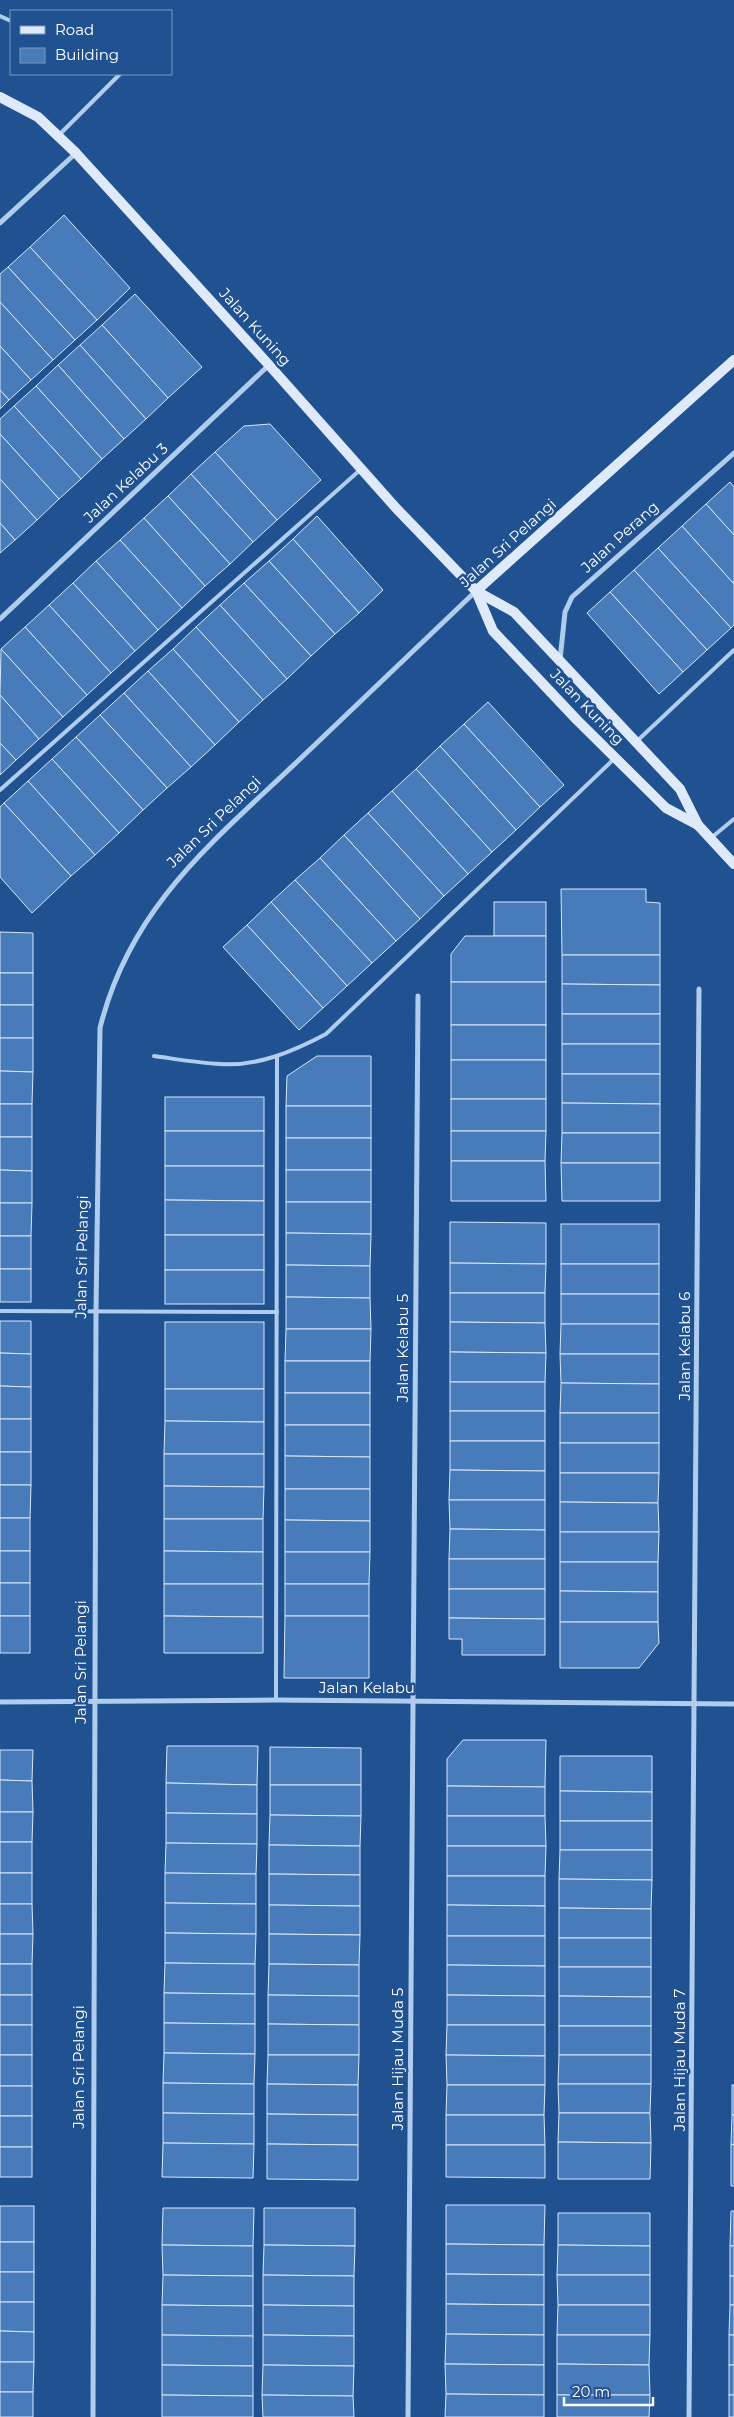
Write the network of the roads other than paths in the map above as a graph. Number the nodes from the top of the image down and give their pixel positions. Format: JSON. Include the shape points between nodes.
{"nodes":[{"id":1,"x":119,"y":75,"type":"edge"},
{"id":2,"x":0,"y":97,"type":"edge"},
{"id":3,"x":58,"y":136,"type":"junction"},
{"id":4,"x":76,"y":153,"type":"junction"},
{"id":5,"x":0,"y":223,"type":"edge"},
{"id":6,"x":734,"y":360,"type":"edge"},
{"id":7,"x":269,"y":365,"type":"junction"},
{"id":8,"x":734,"y":453,"type":"edge"},
{"id":9,"x":362,"y":468,"type":"junction"},
{"id":10,"x":476,"y":591,"type":"junction"},
{"id":11,"x":0,"y":619,"type":"edge"},
{"id":12,"x":734,"y":650,"type":"edge"},
{"id":13,"x":560,"y":660,"type":"junction"},
{"id":14,"x":636,"y":742,"type":"junction"},
{"id":15,"x":615,"y":758,"type":"junction"},
{"id":16,"x":0,"y":790,"type":"edge"},
{"id":17,"x":734,"y":819,"type":"edge"},
{"id":18,"x":698,"y":825,"type":"junction"},
{"id":19,"x":711,"y":838,"type":"junction"},
{"id":20,"x":734,"y":864,"type":"edge"},
{"id":21,"x":699,"y":989,"type":"dead end"},
{"id":22,"x":418,"y":996,"type":"dead end"},
{"id":23,"x":154,"y":1056,"type":"dead end"},
{"id":24,"x":278,"y":1056,"type":"junction"},
{"id":25,"x":0,"y":1311,"type":"edge"},
{"id":26,"x":96,"y":1311,"type":"junction"},
{"id":27,"x":277,"y":1312,"type":"junction"},
{"id":28,"x":276,"y":1700,"type":"junction"},
{"id":29,"x":413,"y":1701,"type":"junction"},
{"id":30,"x":0,"y":1702,"type":"edge"},
{"id":31,"x":96,"y":1702,"type":"junction"},
{"id":32,"x":695,"y":1703,"type":"junction"},
{"id":33,"x":734,"y":1704,"type":"edge"},
{"id":34,"x":93,"y":2417,"type":"edge"},
{"id":35,"x":408,"y":2417,"type":"edge"},
{"id":36,"x":689,"y":2417,"type":"edge"}],
"edges":[{"from":1,"to":3,"type":"lane"},
{"from":2,"to":3,"type":"street","name":"Jalan Kuning","via":[[38,117]]},
{"from":3,"to":4,"type":"street","name":"Jalan Kuning"},
{"from":4,"to":5,"type":"street"},
{"from":4,"to":7,"type":"street","name":"Jalan Kuning"},
{"from":6,"to":10,"type":"street","name":"Jalan Sri Pelangi"},
{"from":7,"to":9,"type":"street","name":"Jalan Kuning"},
{"from":7,"to":11,"type":"street","name":"Jalan Kelabu 3"},
{"from":8,"to":13,"type":"street","name":"Jalan Perang","via":[[572,597],[565,612]]},
{"from":9,"to":10,"type":"street","name":"Jalan Kuning"},
{"from":9,"to":16,"type":"lane"},
{"from":10,"to":13,"type":"street","name":"Jalan Kuning","via":[[514,612]]},
{"from":10,"to":15,"type":"street","name":"Jalan Kuning","via":[[493,631]]},
{"from":10,"to":26,"type":"street","name":"Jalan Sri Pelangi","via":[[221,832],[174,882],[126,952],[108,995],[100,1028]]},
{"from":12,"to":14,"type":"lane"},
{"from":13,"to":14,"type":"street","name":"Jalan Kuning"},
{"from":14,"to":18,"type":"street","name":"Jalan Kuning","via":[[680,789]]},
{"from":15,"to":18,"type":"street","name":"Jalan Kuning","via":[[666,808]]},
{"from":15,"to":24,"type":"lane","via":[[326,1034]]},
{"from":17,"to":19,"type":"lane"},
{"from":18,"to":19,"type":"street","name":"Jalan Kuning"},
{"from":19,"to":20,"type":"street","name":"Jalan Kuning"},
{"from":21,"to":32,"type":"street","name":"Jalan Kelabu 6"},
{"from":22,"to":29,"type":"street","name":"Jalan Kelabu 5"},
{"from":23,"to":24,"type":"lane","via":[[221,1064]]},
{"from":24,"to":27,"type":"lane"},
{"from":25,"to":26,"type":"lane"},
{"from":26,"to":27,"type":"lane"},
{"from":26,"to":31,"type":"street","name":"Jalan Sri Pelangi"},
{"from":27,"to":28,"type":"lane"},
{"from":28,"to":29,"type":"street","name":"Jalan Kelabu"},
{"from":28,"to":31,"type":"street","name":"Jalan Kelabu"},
{"from":29,"to":32,"type":"street","name":"Jalan Kelabu"},
{"from":29,"to":35,"type":"street","name":"Jalan Hijau Muda 5"},
{"from":30,"to":31,"type":"street","name":"Jalan Kelabu"},
{"from":31,"to":34,"type":"street","name":"Jalan Sri Pelangi"},
{"from":32,"to":33,"type":"street","name":"Jalan Kelabu"},
{"from":32,"to":36,"type":"street","name":"Jalan Hijau Muda 7"}]}
